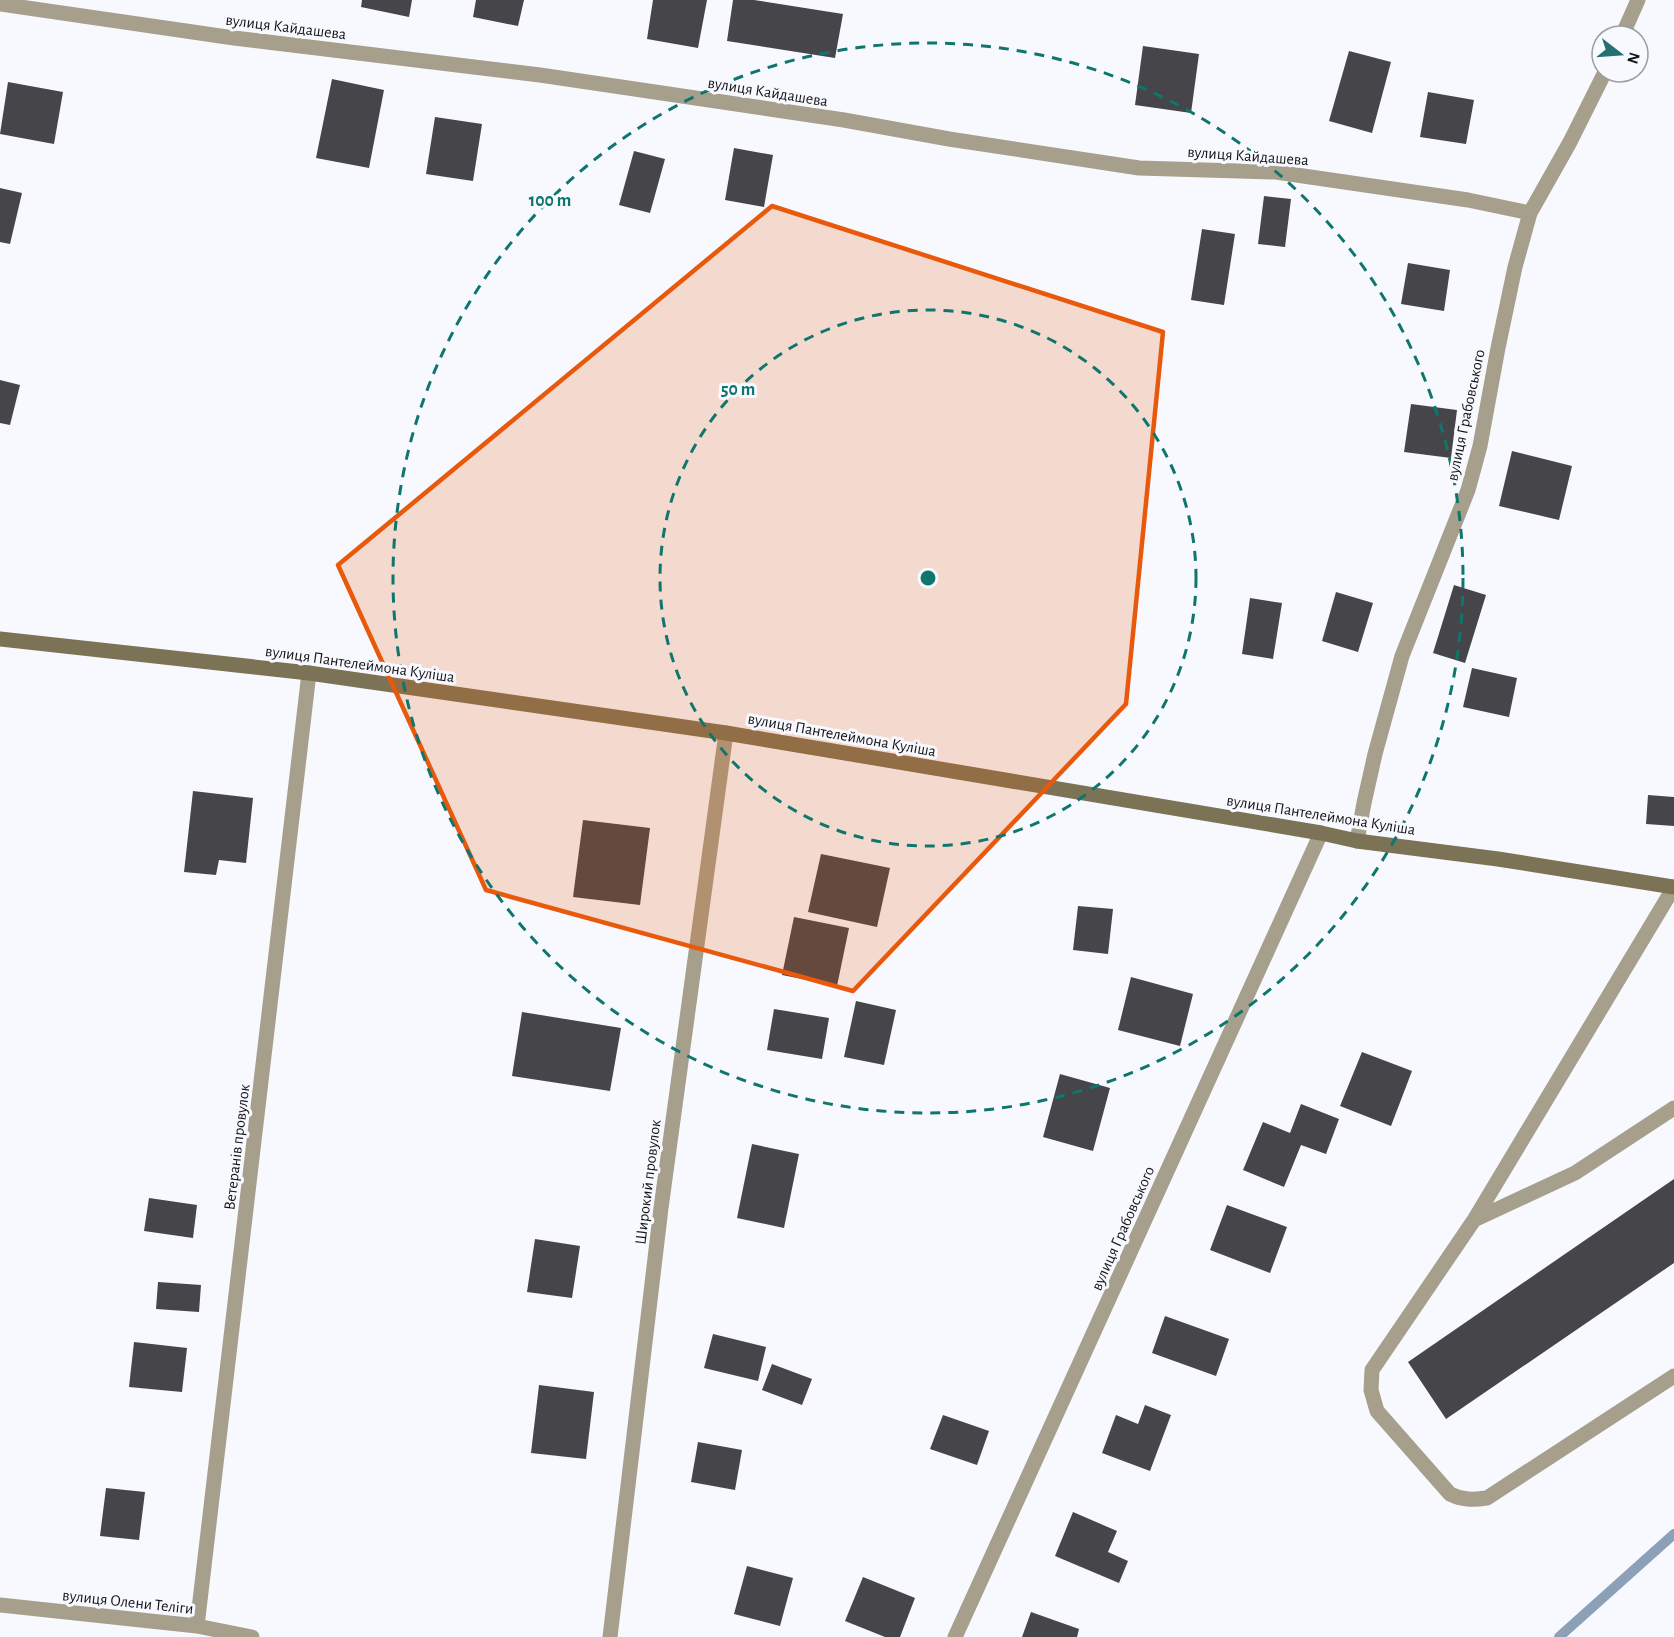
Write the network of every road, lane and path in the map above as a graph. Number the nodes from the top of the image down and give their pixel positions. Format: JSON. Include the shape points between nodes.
{"nodes":[{"id":1,"x":1638,"y":0,"type":"edge"},
{"id":2,"x":0,"y":4,"type":"edge"},
{"id":3,"x":1627,"y":24,"type":"edge"},
{"id":4,"x":1599,"y":84,"type":"edge"},
{"id":5,"x":1530,"y":213,"type":"junction"},
{"id":6,"x":0,"y":639,"type":"edge"},
{"id":7,"x":309,"y":673,"type":"junction"},
{"id":8,"x":726,"y":733,"type":"junction"},
{"id":9,"x":1321,"y":833,"type":"junction"},
{"id":10,"x":1357,"y":841,"type":"junction"},
{"id":11,"x":1674,"y":887,"type":"edge"},
{"id":12,"x":1674,"y":1108,"type":"edge"},
{"id":13,"x":1474,"y":1220,"type":"junction"},
{"id":14,"x":1674,"y":1376,"type":"edge"},
{"id":15,"x":0,"y":1605,"type":"edge"},
{"id":16,"x":197,"y":1626,"type":"junction"},
{"id":17,"x":252,"y":1637,"type":"edge"},
{"id":18,"x":610,"y":1637,"type":"edge"},
{"id":19,"x":955,"y":1637,"type":"edge"}],
"edges":[{"from":1,"to":3,"type":"street"},
{"from":2,"to":5,"type":"street","name":"вулиця Кайдашева","via":[[234,38],[551,76],[1139,168],[1276,172]]},
{"from":4,"to":5,"type":"street","name":"вулиця Грабовського"},
{"from":5,"to":10,"type":"street","name":"вулиця Грабовського","via":[[1468,490],[1402,656],[1375,754]]},
{"from":6,"to":7,"type":"street","name":"вулиця Пантелеймона Куліша"},
{"from":7,"to":8,"type":"street","name":"вулиця Пантелеймона Куліша"},
{"from":7,"to":16,"type":"street","name":"Ветеранів провулок"},
{"from":8,"to":9,"type":"street","name":"вулиця Пантелеймона Куліша"},
{"from":8,"to":18,"type":"street","name":"Широкий провулок","via":[[661,1208]]},
{"from":9,"to":10,"type":"street","name":"вулиця Пантелеймона Куліша"},
{"from":9,"to":19,"type":"street","name":"вулиця Грабовського"},
{"from":10,"to":11,"type":"street","name":"вулиця Пантелеймона Куліша"},
{"from":11,"to":13,"type":"street"},
{"from":12,"to":13,"type":"street","via":[[1575,1173]]},
{"from":13,"to":14,"type":"street","via":[[1372,1370],[1371,1390],[1377,1411],[1450,1494],[1473,1500],[1487,1498]]},
{"from":15,"to":16,"type":"street","name":"вулиця Олени Теліги"},
{"from":16,"to":17,"type":"street","name":"вулиця Олени Теліги"}]}
